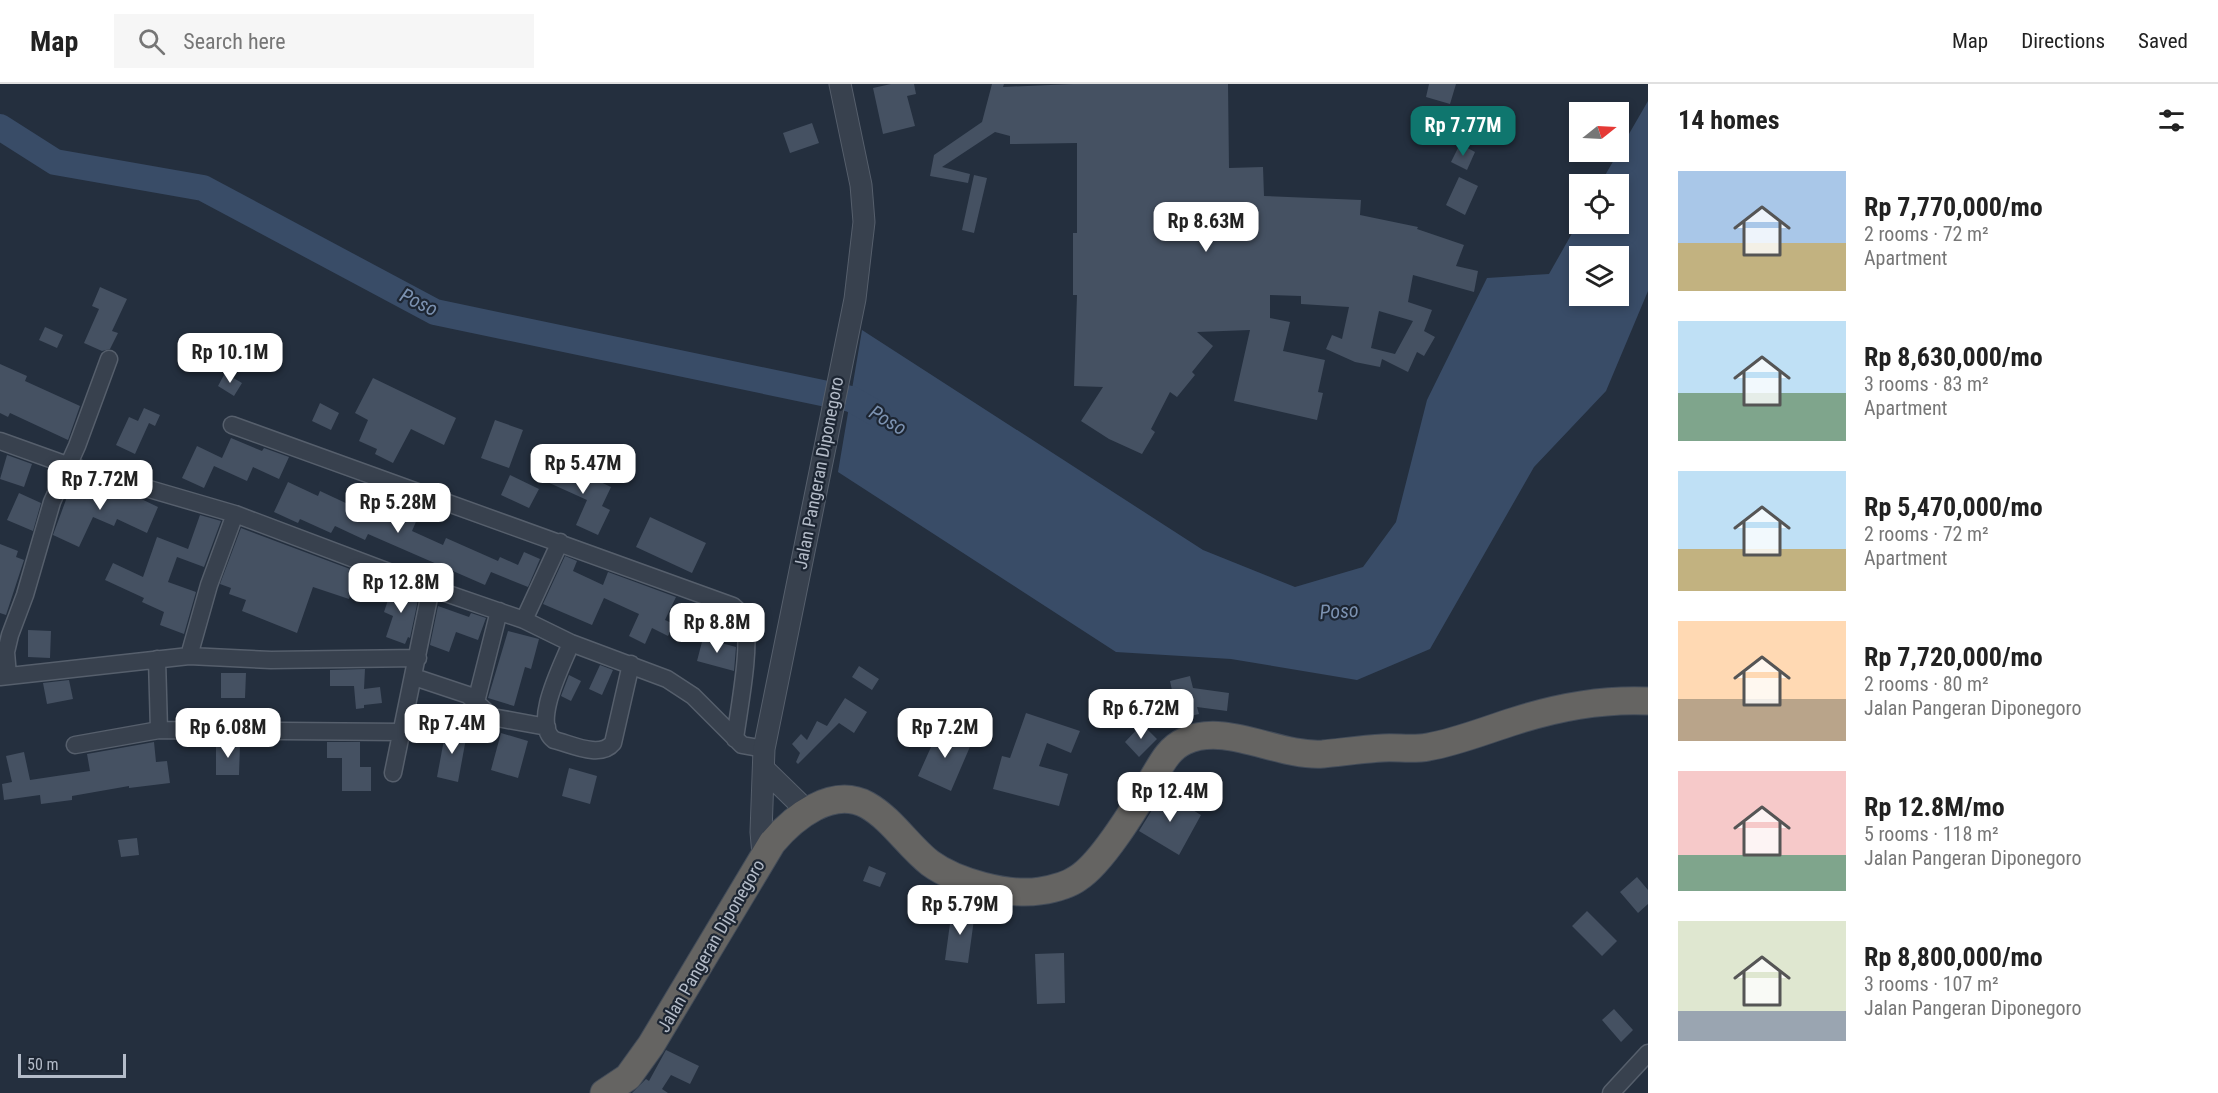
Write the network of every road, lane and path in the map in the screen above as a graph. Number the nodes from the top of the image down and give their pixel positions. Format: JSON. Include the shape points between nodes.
{"nodes":[{"id":1,"x":840,"y":84,"type":"edge"},
{"id":2,"x":109,"y":359,"type":"dead end"},
{"id":3,"x":232,"y":425,"type":"dead end"},
{"id":4,"x":0,"y":441,"type":"edge"},
{"id":5,"x":67,"y":465,"type":"junction"},
{"id":6,"x":235,"y":514,"type":"junction"},
{"id":7,"x":560,"y":542,"type":"junction"},
{"id":8,"x":431,"y":588,"type":"junction"},
{"id":9,"x":499,"y":611,"type":"junction"},
{"id":10,"x":524,"y":620,"type":"junction"},
{"id":11,"x":571,"y":643,"type":"junction"},
{"id":12,"x":189,"y":656,"type":"junction"},
{"id":13,"x":418,"y":658,"type":"junction"},
{"id":14,"x":157,"y":659,"type":"junction"},
{"id":15,"x":631,"y":664,"type":"junction"},
{"id":16,"x":4,"y":676,"type":"edge"},
{"id":17,"x":414,"y":676,"type":"junction"},
{"id":18,"x":1648,"y":700,"type":"edge"},
{"id":19,"x":476,"y":702,"type":"junction"},
{"id":20,"x":547,"y":727,"type":"junction"},
{"id":21,"x":159,"y":730,"type":"junction"},
{"id":22,"x":402,"y":732,"type":"junction"},
{"id":23,"x":735,"y":740,"type":"junction"},
{"id":24,"x":75,"y":745,"type":"dead end"},
{"id":25,"x":765,"y":760,"type":"junction"},
{"id":26,"x":393,"y":773,"type":"dead end"},
{"id":27,"x":807,"y":811,"type":"junction"},
{"id":28,"x":764,"y":855,"type":"junction"},
{"id":29,"x":1648,"y":1053,"type":"edge"},
{"id":30,"x":604,"y":1093,"type":"edge"},
{"id":31,"x":1611,"y":1093,"type":"edge"}],
"edges":[{"from":1,"to":25,"type":"street","name":"Jalan Pangeran Diponegoro","via":[[864,222],[855,299]]},
{"from":2,"to":5,"type":"street"},
{"from":3,"to":7,"type":"street"},
{"from":4,"to":5,"type":"street"},
{"from":5,"to":6,"type":"street"},
{"from":5,"to":16,"type":"street","via":[[10,635]]},
{"from":6,"to":8,"type":"street"},
{"from":6,"to":12,"type":"street"},
{"from":7,"to":10,"type":"street"},
{"from":7,"to":23,"type":"street","via":[[711,596],[738,610],[746,627]]},
{"from":8,"to":9,"type":"street"},
{"from":8,"to":13,"type":"street"},
{"from":9,"to":10,"type":"street"},
{"from":9,"to":19,"type":"street"},
{"from":10,"to":11,"type":"street"},
{"from":11,"to":15,"type":"street"},
{"from":11,"to":20,"type":"street","via":[[548,699]]},
{"from":12,"to":13,"type":"street","via":[[271,660]]},
{"from":12,"to":14,"type":"street"},
{"from":13,"to":17,"type":"street"},
{"from":14,"to":16,"type":"street"},
{"from":14,"to":21,"type":"street"},
{"from":15,"to":20,"type":"street","via":[[609,748],[598,751],[554,740]]},
{"from":15,"to":23,"type":"street","via":[[667,679],[693,696]]},
{"from":17,"to":19,"type":"street","via":[[450,687]]},
{"from":17,"to":22,"type":"street"},
{"from":18,"to":27,"type":"highway","name":"Jalan Pangeran Diponegoro","via":[[1576,705],[1426,748],[1319,754],[1285,751],[1228,736],[1195,737],[1167,754],[1108,845],[1080,877],[1066,885],[1039,891],[1009,893],[948,873],[930,863],[866,804],[838,800]]},
{"from":19,"to":20,"type":"street","via":[[492,717]]},
{"from":21,"to":22,"type":"street"},
{"from":21,"to":24,"type":"street"},
{"from":22,"to":26,"type":"street"},
{"from":23,"to":25,"type":"street"},
{"from":25,"to":27,"type":"street"},
{"from":25,"to":28,"type":"street","name":"Jalan Pangeran Diponegoro","via":[[761,832]]},
{"from":27,"to":28,"type":"highway","name":"Jalan Pangeran Diponegoro","via":[[781,832]]},
{"from":28,"to":30,"type":"highway","name":"Jalan Pangeran Diponegoro","via":[[651,1045],[628,1077]]},
{"from":29,"to":31,"type":"street"}]}
